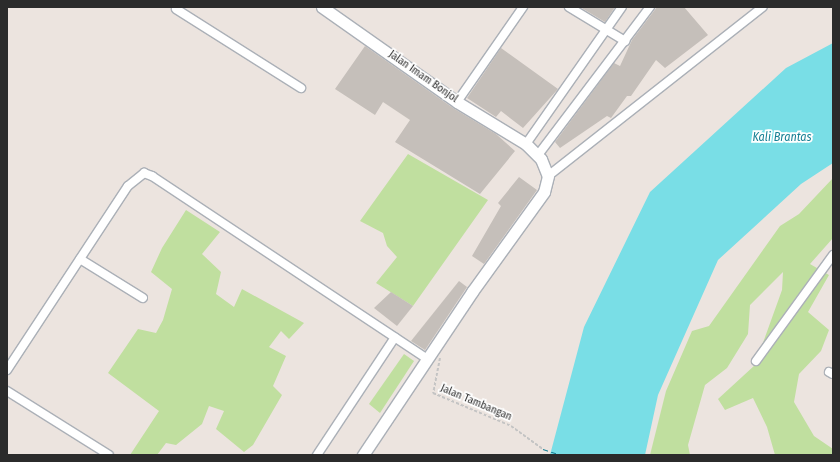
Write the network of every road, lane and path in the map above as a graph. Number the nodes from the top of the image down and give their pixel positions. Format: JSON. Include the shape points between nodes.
{"nodes":[{"id":1,"x":322,"y":7,"type":"edge"},
{"id":2,"x":523,"y":7,"type":"edge"},
{"id":3,"x":569,"y":7,"type":"edge"},
{"id":4,"x":622,"y":7,"type":"edge"},
{"id":5,"x":650,"y":7,"type":"edge"},
{"id":6,"x":763,"y":7,"type":"edge"},
{"id":7,"x":175,"y":8,"type":"edge"},
{"id":8,"x":606,"y":28,"type":"junction"},
{"id":9,"x":625,"y":41,"type":"junction"},
{"id":10,"x":302,"y":88,"type":"dead end"},
{"id":11,"x":457,"y":102,"type":"junction"},
{"id":12,"x":532,"y":150,"type":"junction"},
{"id":13,"x":548,"y":176,"type":"junction"},
{"id":14,"x":833,"y":255,"type":"edge"},
{"id":15,"x":80,"y":259,"type":"junction"},
{"id":16,"x":143,"y":298,"type":"dead end"},
{"id":17,"x":398,"y":339,"type":"junction"},
{"id":18,"x":444,"y":351,"type":"dead end"},
{"id":19,"x":426,"y":359,"type":"junction"},
{"id":20,"x":756,"y":361,"type":"dead end"},
{"id":21,"x":7,"y":370,"type":"edge"},
{"id":22,"x":7,"y":391,"type":"edge"},
{"id":23,"x":543,"y":449,"type":"dead end"},
{"id":24,"x":109,"y":455,"type":"edge"},
{"id":25,"x":317,"y":455,"type":"edge"},
{"id":26,"x":363,"y":455,"type":"edge"}],
"edges":[{"from":1,"to":11,"type":"main road","name":"Jalan Imam Bonjol"},
{"from":2,"to":11,"type":"street"},
{"from":3,"to":8,"type":"street"},
{"from":4,"to":8,"type":"street"},
{"from":5,"to":9,"type":"street"},
{"from":6,"to":13,"type":"street"},
{"from":7,"to":10,"type":"street"},
{"from":8,"to":9,"type":"street"},
{"from":8,"to":12,"type":"street"},
{"from":9,"to":12,"type":"street"},
{"from":11,"to":12,"type":"main road","name":"Jalan Imam Bonjol"},
{"from":12,"to":13,"type":"main road"},
{"from":13,"to":19,"type":"main road","via":[[544,192]]},
{"from":14,"to":20,"type":"street"},
{"from":15,"to":16,"type":"street"},
{"from":15,"to":17,"type":"street","via":[[132,181],[140,174],[147,174]]},
{"from":15,"to":21,"type":"street"},
{"from":17,"to":19,"type":"street"},
{"from":17,"to":25,"type":"street"},
{"from":18,"to":23,"type":"path","name":"Jalan Tambangan","via":[[433,393],[511,426]]},
{"from":19,"to":26,"type":"main road"},
{"from":22,"to":24,"type":"street"}]}
